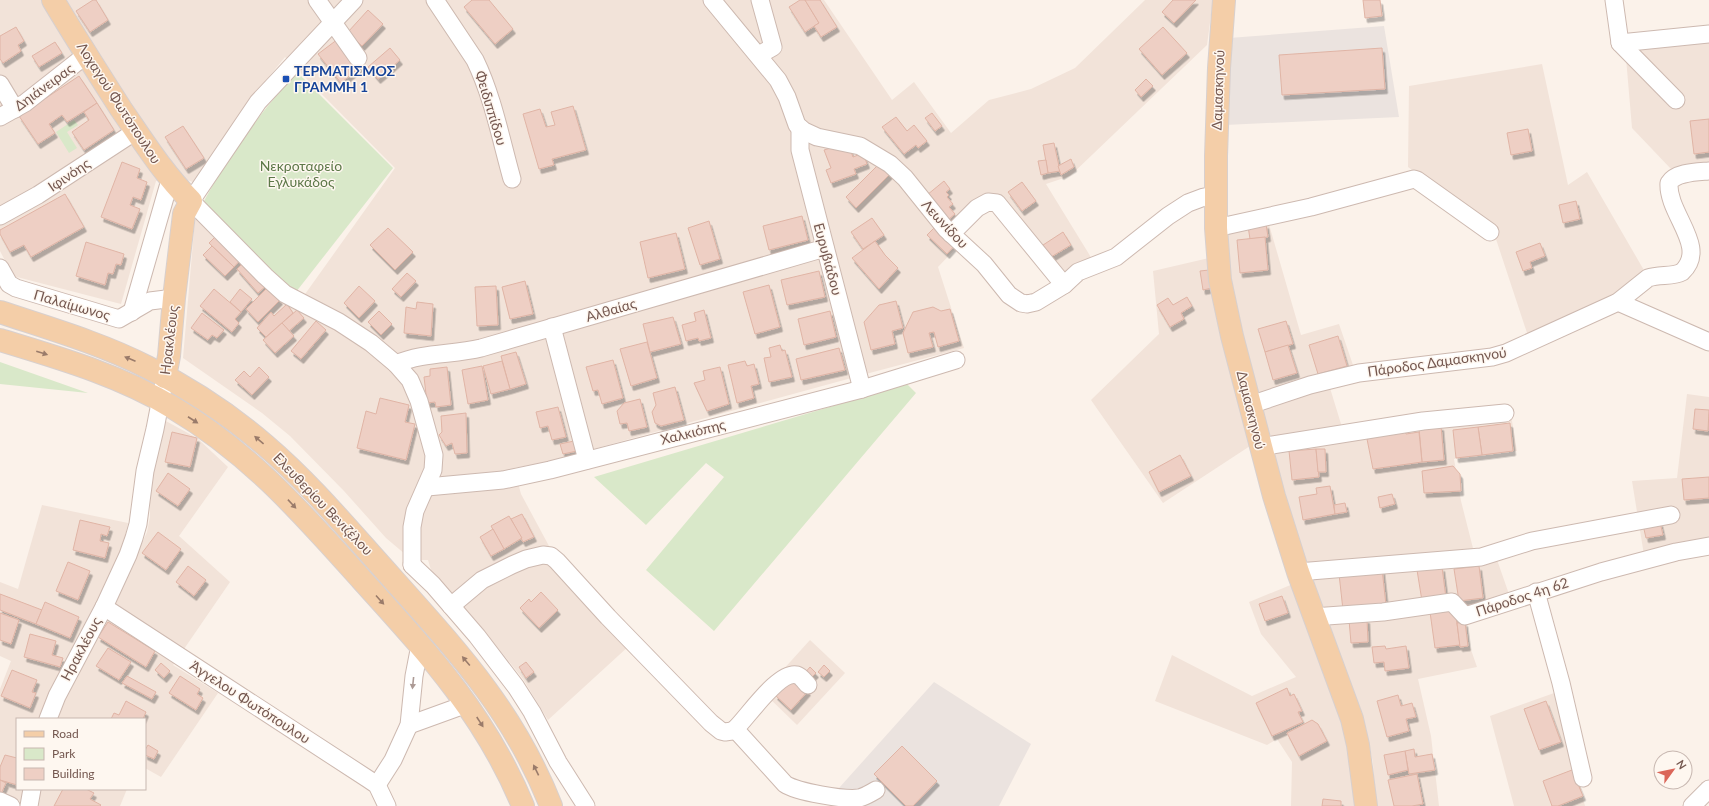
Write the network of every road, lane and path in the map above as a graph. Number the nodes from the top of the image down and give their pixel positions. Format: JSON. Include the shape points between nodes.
{"nodes":[{"id":1,"x":53,"y":0,"type":"edge"},
{"id":2,"x":317,"y":0,"type":"edge"},
{"id":3,"x":354,"y":0,"type":"edge"},
{"id":4,"x":435,"y":0,"type":"edge"},
{"id":5,"x":760,"y":0,"type":"edge"},
{"id":6,"x":1224,"y":0,"type":"edge"},
{"id":7,"x":1614,"y":0,"type":"edge"},
{"id":8,"x":716,"y":1,"type":"edge"},
{"id":9,"x":332,"y":22,"type":"junction"},
{"id":10,"x":1709,"y":34,"type":"edge"},
{"id":11,"x":1620,"y":43,"type":"junction"},
{"id":12,"x":759,"y":55,"type":"junction"},
{"id":13,"x":86,"y":56,"type":"junction"},
{"id":14,"x":358,"y":58,"type":"dead end"},
{"id":15,"x":0,"y":84,"type":"edge"},
{"id":16,"x":1676,"y":100,"type":"dead end"},
{"id":17,"x":16,"y":109,"type":"junction"},
{"id":18,"x":0,"y":117,"type":"edge"},
{"id":19,"x":800,"y":128,"type":"junction"},
{"id":20,"x":136,"y":131,"type":"junction"},
{"id":21,"x":1709,"y":171,"type":"edge"},
{"id":22,"x":512,"y":179,"type":"dead end"},
{"id":23,"x":170,"y":180,"type":"junction"},
{"id":24,"x":1215,"y":195,"type":"junction"},
{"id":25,"x":191,"y":201,"type":"junction"},
{"id":26,"x":0,"y":216,"type":"edge"},
{"id":27,"x":1216,"y":228,"type":"junction"},
{"id":28,"x":1490,"y":232,"type":"dead end"},
{"id":29,"x":951,"y":234,"type":"junction"},
{"id":30,"x":825,"y":248,"type":"junction"},
{"id":31,"x":0,"y":268,"type":"edge"},
{"id":32,"x":1064,"y":285,"type":"junction"},
{"id":33,"x":174,"y":298,"type":"junction"},
{"id":34,"x":1618,"y":302,"type":"junction"},
{"id":35,"x":0,"y":312,"type":"edge"},
{"id":36,"x":132,"y":312,"type":"junction"},
{"id":37,"x":552,"y":327,"type":"junction"},
{"id":38,"x":0,"y":340,"type":"edge"},
{"id":39,"x":1709,"y":342,"type":"edge"},
{"id":40,"x":956,"y":360,"type":"dead end"},
{"id":41,"x":396,"y":364,"type":"junction"},
{"id":42,"x":165,"y":377,"type":"junction"},
{"id":43,"x":862,"y":389,"type":"junction"},
{"id":44,"x":160,"y":400,"type":"junction"},
{"id":45,"x":1250,"y":405,"type":"junction"},
{"id":46,"x":1505,"y":413,"type":"dead end"},
{"id":47,"x":1260,"y":447,"type":"junction"},
{"id":48,"x":587,"y":460,"type":"junction"},
{"id":49,"x":427,"y":487,"type":"junction"},
{"id":50,"x":1671,"y":515,"type":"dead end"},
{"id":51,"x":1709,"y":546,"type":"edge"},
{"id":52,"x":412,"y":565,"type":"junction"},
{"id":53,"x":1298,"y":572,"type":"junction"},
{"id":54,"x":399,"y":586,"type":"junction"},
{"id":55,"x":1536,"y":592,"type":"junction"},
{"id":56,"x":104,"y":606,"type":"junction"},
{"id":57,"x":450,"y":606,"type":"junction"},
{"id":58,"x":1313,"y":617,"type":"junction"},
{"id":59,"x":420,"y":645,"type":"junction"},
{"id":60,"x":808,"y":685,"type":"dead end"},
{"id":61,"x":467,"y":704,"type":"junction"},
{"id":62,"x":48,"y":718,"type":"edge"},
{"id":63,"x":409,"y":726,"type":"junction"},
{"id":64,"x":735,"y":729,"type":"junction"},
{"id":65,"x":1583,"y":778,"type":"dead end"},
{"id":66,"x":376,"y":785,"type":"junction"},
{"id":67,"x":1709,"y":789,"type":"edge"},
{"id":68,"x":32,"y":790,"type":"edge"},
{"id":69,"x":876,"y":790,"type":"dead end"},
{"id":70,"x":0,"y":801,"type":"edge"},
{"id":71,"x":11,"y":806,"type":"edge"},
{"id":72,"x":29,"y":806,"type":"edge"},
{"id":73,"x":387,"y":806,"type":"edge"},
{"id":74,"x":523,"y":806,"type":"edge"},
{"id":75,"x":551,"y":806,"type":"edge"},
{"id":76,"x":586,"y":806,"type":"edge"},
{"id":77,"x":1366,"y":806,"type":"edge"},
{"id":78,"x":1692,"y":806,"type":"edge"}],
"edges":[{"from":1,"to":13,"type":"main road","name":"Λοχαγού Φωτόπουλου"},
{"from":2,"to":9,"type":"street"},
{"from":3,"to":9,"type":"street","name":"Ηρακλέους"},
{"from":4,"to":22,"type":"street","name":"Φειδιππίδου","via":[[480,71]]},
{"from":5,"to":12,"type":"street","via":[[773,48]]},
{"from":6,"to":24,"type":"main road","name":"Δαμασκηνού"},
{"from":7,"to":11,"type":"street"},
{"from":8,"to":12,"type":"street"},
{"from":9,"to":14,"type":"street"},
{"from":9,"to":25,"type":"street","name":"Ηρακλέους","via":[[258,102]]},
{"from":10,"to":11,"type":"street"},
{"from":11,"to":16,"type":"street"},
{"from":12,"to":19,"type":"street","via":[[783,88]]},
{"from":13,"to":17,"type":"street","name":"Δηιάνειρας"},
{"from":13,"to":20,"type":"main road","name":"Λοχαγού Φωτόπουλου"},
{"from":15,"to":17,"type":"street"},
{"from":17,"to":18,"type":"street","name":"Δηιάνειρας"},
{"from":19,"to":29,"type":"street","name":"Λεωνίδου","via":[[817,136],[860,146],[883,158],[902,174]]},
{"from":19,"to":30,"type":"street","name":"Ευρυβιάδου","via":[[800,150]]},
{"from":20,"to":23,"type":"main road","name":"Λοχαγού Φωτόπουλου"},
{"from":20,"to":26,"type":"street","name":"Ιφινόης","via":[[38,196]]},
{"from":21,"to":34,"type":"street","name":"Πάροδος Δαμασκηνού","via":[[1678,176],[1669,184],[1671,196],[1698,244],[1697,255],[1692,265],[1680,273],[1648,278]]},
{"from":23,"to":25,"type":"main road","name":"Λοχαγού Φωτόπουλου"},
{"from":23,"to":36,"type":"street"},
{"from":24,"to":27,"type":"main road","name":"Δαμασκηνού"},
{"from":24,"to":32,"type":"street","name":"Λεωνίδου","via":[[1188,203],[1116,257],[1081,271]]},
{"from":25,"to":33,"type":"main road","name":"Ηρακλέους","via":[[184,214]]},
{"from":25,"to":41,"type":"street","via":[[285,294],[339,322],[371,343]]},
{"from":27,"to":28,"type":"street","via":[[1417,180]]},
{"from":27,"to":45,"type":"main road","name":"Δαμασκηνού","via":[[1217,263],[1222,292]]},
{"from":29,"to":32,"type":"street","name":"Λεωνίδου","via":[[984,264],[1017,301],[1034,303]]},
{"from":29,"to":32,"type":"street","via":[[977,208],[988,202],[997,203]]},
{"from":30,"to":37,"type":"street","name":"Αλθαίας"},
{"from":30,"to":43,"type":"street","name":"Ευρυβιάδου"},
{"from":31,"to":36,"type":"street","name":"Παλαίμωνος","via":[[9,284],[16,288],[119,319]]},
{"from":33,"to":36,"type":"street","name":"Παλαίμωνος","via":[[150,301]]},
{"from":33,"to":42,"type":"main road","name":"Ηρακλέους"},
{"from":34,"to":39,"type":"street"},
{"from":34,"to":45,"type":"street","name":"Πάροδος Δαμασκηνού","via":[[1500,355],[1359,373],[1310,385]]},
{"from":42,"to":35,"type":"main road","name":"Ελευθερίου Βενιζέλου","one_way":true,"via":[[146,366],[102,348]]},
{"from":37,"to":41,"type":"street","name":"Αλθαίας","via":[[467,352],[417,356]]},
{"from":37,"to":48,"type":"street"},
{"from":38,"to":44,"type":"main road","name":"Ελευθερίου Βενιζέλου","one_way":true,"via":[[102,373]]},
{"from":40,"to":43,"type":"street","name":"Χαλκιόπης"},
{"from":41,"to":49,"type":"street","via":[[407,375],[416,393],[434,455],[433,470]]},
{"from":42,"to":44,"type":"street","name":"Ηρακλέους"},
{"from":54,"to":42,"type":"main road","name":"Ελευθερίου Βενιζέλου","one_way":true,"via":[[318,496],[267,446],[224,414]]},
{"from":43,"to":48,"type":"street","name":"Χαλκιόπης"},
{"from":44,"to":56,"type":"street","name":"Ηρακλέους","via":[[145,471],[138,524],[128,555]]},
{"from":44,"to":59,"type":"main road","name":"Ελευθερίου Βενιζέλου","one_way":true,"via":[[220,439],[268,479]]},
{"from":45,"to":47,"type":"main road","name":"Δαμασκηνού"},
{"from":46,"to":47,"type":"street","via":[[1423,421]]},
{"from":47,"to":53,"type":"main road","name":"Δαμασκηνού"},
{"from":48,"to":49,"type":"street","name":"Χαλκιόπης","via":[[503,480]]},
{"from":49,"to":52,"type":"street","via":[[415,511],[412,528]]},
{"from":50,"to":53,"type":"street","via":[[1532,540],[1481,557]]},
{"from":51,"to":55,"type":"street","name":"Πάροδος 4η 62","via":[[1629,564]]},
{"from":52,"to":54,"type":"street"},
{"from":52,"to":57,"type":"street","via":[[428,579]]},
{"from":53,"to":58,"type":"main road","name":"Δαμασκηνού"},
{"from":75,"to":54,"type":"main road","name":"Ελευθερίου Βενιζέλου","one_way":true,"via":[[525,749],[491,695],[469,665]]},
{"from":55,"to":58,"type":"street","name":"Πάροδος 4η 62","via":[[1466,616],[1452,602],[1383,612]]},
{"from":55,"to":65,"type":"street"},
{"from":56,"to":62,"type":"street","name":"Ηρακλέους","via":[[64,682]]},
{"from":56,"to":66,"type":"street","name":"Άγγελου Φωτόπουλου"},
{"from":57,"to":64,"type":"street","via":[[482,580],[512,565],[533,557],[550,556],[711,724],[720,731]]},
{"from":57,"to":76,"type":"street","via":[[493,655],[516,687]]},
{"from":58,"to":77,"type":"main road","name":"Δαμασκηνού","via":[[1352,719],[1361,761]]},
{"from":59,"to":61,"type":"main road","name":"Ελευθερίου Βενιζέλου"},
{"from":59,"to":63,"type":"street","one_way":true},
{"from":60,"to":64,"type":"street","via":[[796,674],[783,679]]},
{"from":61,"to":63,"type":"street"},
{"from":61,"to":74,"type":"main road","name":"Ελευθερίου Βενιζέλου","one_way":true,"via":[[505,766]]},
{"from":63,"to":66,"type":"street","via":[[393,760]]},
{"from":64,"to":69,"type":"street","via":[[791,788],[850,798],[860,798]]},
{"from":66,"to":73,"type":"street","name":"Άγγελου Φωτόπουλου"},
{"from":67,"to":78,"type":"street"},
{"from":68,"to":72,"type":"street"},
{"from":70,"to":71,"type":"street"}]}
